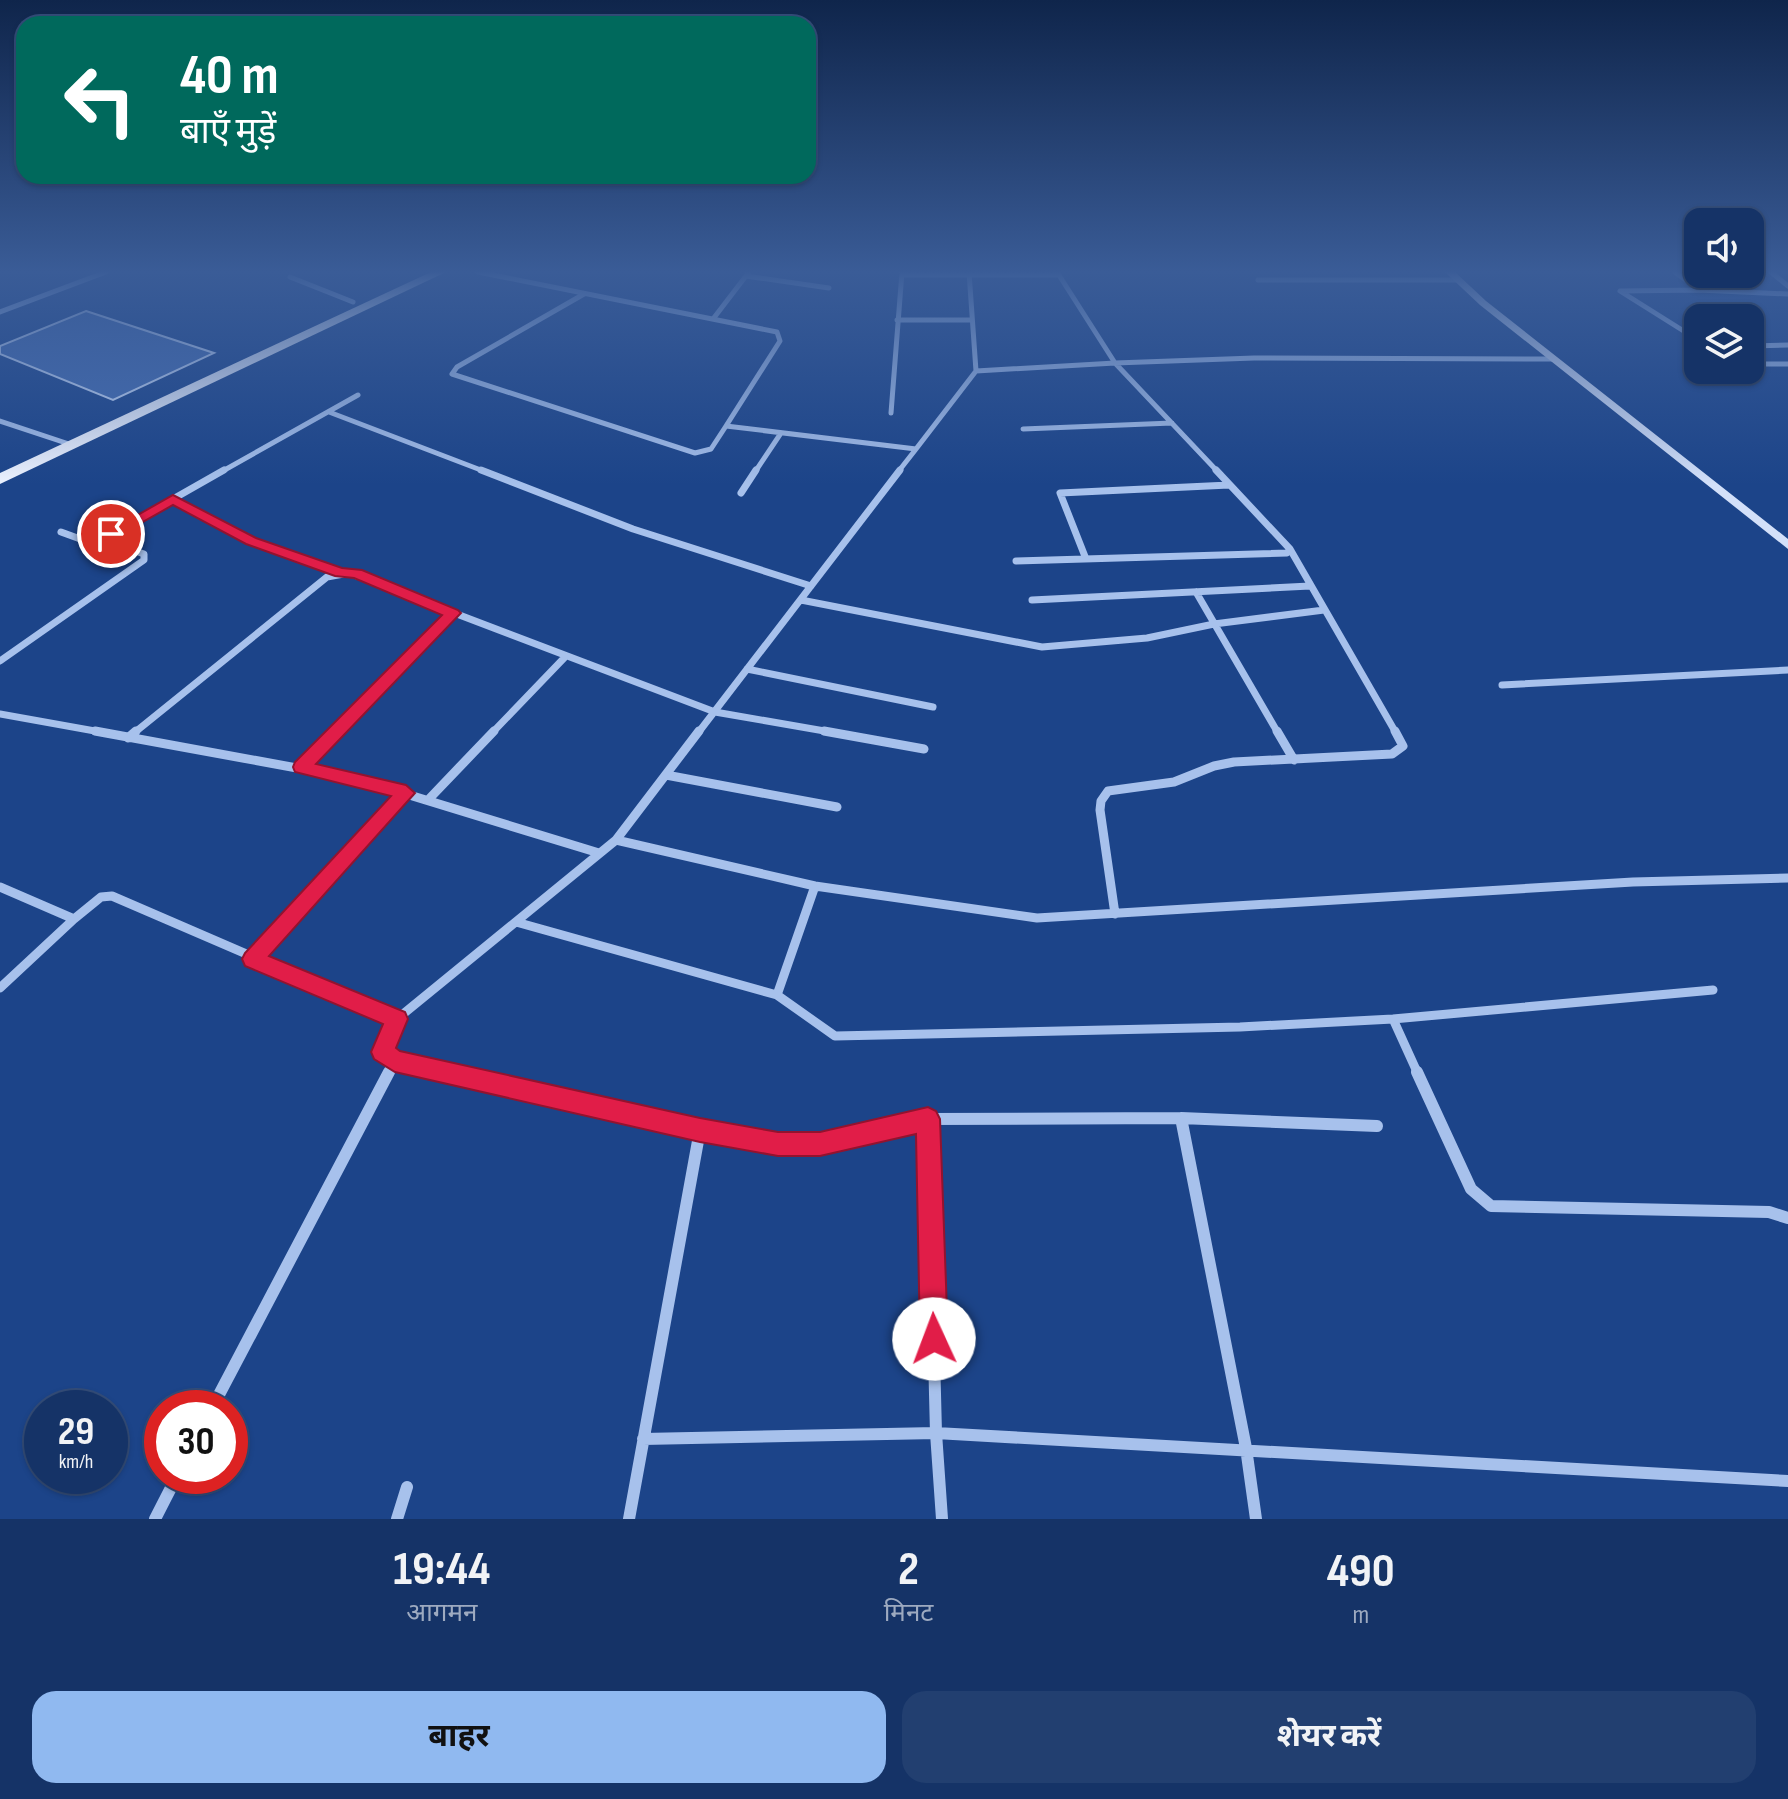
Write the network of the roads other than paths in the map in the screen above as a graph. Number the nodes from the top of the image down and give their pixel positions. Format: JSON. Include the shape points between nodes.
{"nodes":[{"id":1,"x":273,"y":343,"type":"edge"},
{"id":2,"x":278,"y":343,"type":"edge"},
{"id":3,"x":499,"y":343,"type":"edge"},
{"id":4,"x":779,"y":343,"type":"edge"},
{"id":5,"x":896,"y":343,"type":"edge"},
{"id":6,"x":974,"y":343,"type":"edge"},
{"id":7,"x":1102,"y":343,"type":"edge"},
{"id":8,"x":1535,"y":343,"type":"edge"},
{"id":9,"x":1788,"y":345,"type":"edge"},
{"id":10,"x":1764,"y":346,"type":"edge"},
{"id":11,"x":1554,"y":359,"type":"junction"},
{"id":12,"x":1115,"y":363,"type":"junction"},
{"id":13,"x":1764,"y":364,"type":"edge"},
{"id":14,"x":1788,"y":364,"type":"edge"},
{"id":15,"x":976,"y":371,"type":"junction"},
{"id":16,"x":358,"y":395,"type":"dead end"},
{"id":17,"x":329,"y":412,"type":"junction"},
{"id":18,"x":891,"y":413,"type":"dead end"},
{"id":19,"x":0,"y":421,"type":"edge"},
{"id":20,"x":1172,"y":423,"type":"junction"},
{"id":21,"x":726,"y":426,"type":"junction"},
{"id":22,"x":1023,"y":429,"type":"dead end"},
{"id":23,"x":781,"y":433,"type":"junction"},
{"id":24,"x":57,"y":440,"type":"junction"},
{"id":25,"x":72,"y":445,"type":"junction"},
{"id":26,"x":916,"y":449,"type":"junction"},
{"id":27,"x":0,"y":467,"type":"edge"},
{"id":28,"x":0,"y":479,"type":"edge"},
{"id":29,"x":1229,"y":485,"type":"junction"},
{"id":30,"x":741,"y":493,"type":"dead end"},
{"id":31,"x":173,"y":499,"type":"junction"},
{"id":32,"x":61,"y":532,"type":"dead end"},
{"id":33,"x":106,"y":541,"type":"junction"},
{"id":34,"x":1788,"y":545,"type":"edge"},
{"id":35,"x":1290,"y":549,"type":"junction"},
{"id":36,"x":1086,"y":559,"type":"junction"},
{"id":37,"x":1016,"y":561,"type":"dead end"},
{"id":38,"x":341,"y":573,"type":"junction"},
{"id":39,"x":811,"y":586,"type":"junction"},
{"id":40,"x":1310,"y":586,"type":"junction"},
{"id":41,"x":1196,"y":592,"type":"junction"},
{"id":42,"x":801,"y":600,"type":"junction"},
{"id":43,"x":1032,"y":600,"type":"dead end"},
{"id":44,"x":1324,"y":610,"type":"junction"},
{"id":45,"x":453,"y":613,"type":"junction"},
{"id":46,"x":1214,"y":624,"type":"junction"},
{"id":47,"x":566,"y":656,"type":"junction"},
{"id":48,"x":0,"y":661,"type":"edge"},
{"id":49,"x":747,"y":669,"type":"junction"},
{"id":50,"x":1788,"y":670,"type":"edge"},
{"id":51,"x":1502,"y":685,"type":"dead end"},
{"id":52,"x":933,"y":707,"type":"dead end"},
{"id":53,"x":715,"y":712,"type":"junction"},
{"id":54,"x":0,"y":714,"type":"edge"},
{"id":55,"x":128,"y":738,"type":"junction"},
{"id":56,"x":924,"y":749,"type":"dead end"},
{"id":57,"x":1294,"y":760,"type":"junction"},
{"id":58,"x":302,"y":767,"type":"junction"},
{"id":59,"x":666,"y":775,"type":"junction"},
{"id":60,"x":406,"y":793,"type":"junction"},
{"id":61,"x":429,"y":799,"type":"junction"},
{"id":62,"x":837,"y":807,"type":"dead end"},
{"id":63,"x":616,"y":840,"type":"junction"},
{"id":64,"x":599,"y":853,"type":"junction"},
{"id":65,"x":1788,"y":878,"type":"edge"},
{"id":66,"x":815,"y":886,"type":"junction"},
{"id":67,"x":0,"y":887,"type":"edge"},
{"id":68,"x":1115,"y":914,"type":"junction"},
{"id":69,"x":74,"y":919,"type":"junction"},
{"id":70,"x":516,"y":922,"type":"junction"},
{"id":71,"x":253,"y":959,"type":"junction"},
{"id":72,"x":0,"y":988,"type":"edge"},
{"id":73,"x":1713,"y":990,"type":"dead end"},
{"id":74,"x":777,"y":995,"type":"junction"},
{"id":75,"x":397,"y":1019,"type":"junction"},
{"id":76,"x":1393,"y":1019,"type":"junction"},
{"id":77,"x":395,"y":1061,"type":"junction"},
{"id":78,"x":1181,"y":1118,"type":"junction"},
{"id":79,"x":928,"y":1119,"type":"junction"},
{"id":80,"x":1377,"y":1126,"type":"dead end"},
{"id":81,"x":700,"y":1130,"type":"junction"},
{"id":82,"x":1788,"y":1218,"type":"edge"},
{"id":83,"x":221,"y":1390,"type":"edge"},
{"id":84,"x":936,"y":1433,"type":"junction"},
{"id":85,"x":643,"y":1439,"type":"junction"},
{"id":86,"x":1246,"y":1448,"type":"junction"},
{"id":87,"x":1788,"y":1481,"type":"edge"},
{"id":88,"x":407,"y":1487,"type":"dead end"},
{"id":89,"x":168,"y":1494,"type":"edge"},
{"id":90,"x":155,"y":1519,"type":"edge"},
{"id":91,"x":397,"y":1519,"type":"edge"},
{"id":92,"x":629,"y":1519,"type":"edge"},
{"id":93,"x":942,"y":1519,"type":"edge"},
{"id":94,"x":1256,"y":1519,"type":"edge"}],
"edges":[{"from":1,"to":24,"type":"main road"},
{"from":2,"to":25,"type":"main road"},
{"from":3,"to":21,"type":"street","via":[[452,374],[695,453],[711,449]]},
{"from":4,"to":21,"type":"street"},
{"from":5,"to":18,"type":"street"},
{"from":6,"to":15,"type":"street"},
{"from":7,"to":12,"type":"street"},
{"from":8,"to":11,"type":"main road"},
{"from":9,"to":10,"type":"street"},
{"from":11,"to":12,"type":"street"},
{"from":11,"to":34,"type":"main road"},
{"from":12,"to":15,"type":"street"},
{"from":12,"to":20,"type":"street"},
{"from":13,"to":14,"type":"street"},
{"from":15,"to":26,"type":"street"},
{"from":16,"to":17,"type":"street"},
{"from":17,"to":31,"type":"street"},
{"from":17,"to":39,"type":"street","via":[[633,529]]},
{"from":19,"to":24,"type":"street"},
{"from":20,"to":22,"type":"street"},
{"from":20,"to":29,"type":"street"},
{"from":21,"to":23,"type":"street"},
{"from":23,"to":26,"type":"street"},
{"from":23,"to":30,"type":"street"},
{"from":24,"to":25,"type":"street"},
{"from":24,"to":27,"type":"main road"},
{"from":25,"to":28,"type":"main road"},
{"from":26,"to":39,"type":"street"},
{"from":29,"to":35,"type":"street"},
{"from":29,"to":36,"type":"street","via":[[1060,493]]},
{"from":31,"to":33,"type":"street"},
{"from":31,"to":38,"type":"street","via":[[251,541]]},
{"from":32,"to":33,"type":"street"},
{"from":33,"to":48,"type":"street","via":[[146,557]]},
{"from":35,"to":36,"type":"street"},
{"from":35,"to":40,"type":"street"},
{"from":36,"to":37,"type":"street"},
{"from":38,"to":45,"type":"street","via":[[356,574]]},
{"from":38,"to":55,"type":"street","via":[[327,577]]},
{"from":39,"to":42,"type":"street"},
{"from":40,"to":41,"type":"street"},
{"from":40,"to":44,"type":"street"},
{"from":41,"to":43,"type":"street"},
{"from":41,"to":46,"type":"street"},
{"from":42,"to":46,"type":"street","via":[[1042,647],[1147,638]]},
{"from":42,"to":49,"type":"street"},
{"from":44,"to":46,"type":"street"},
{"from":44,"to":57,"type":"street","via":[[1403,746],[1392,754]]},
{"from":45,"to":47,"type":"street"},
{"from":45,"to":58,"type":"street"},
{"from":46,"to":57,"type":"street"},
{"from":47,"to":53,"type":"street"},
{"from":47,"to":61,"type":"street"},
{"from":49,"to":52,"type":"street"},
{"from":49,"to":53,"type":"street"},
{"from":50,"to":51,"type":"street"},
{"from":53,"to":56,"type":"street"},
{"from":53,"to":59,"type":"street"},
{"from":54,"to":55,"type":"street"},
{"from":55,"to":58,"type":"street"},
{"from":57,"to":68,"type":"street","via":[[1234,762],[1174,782],[1108,791],[1100,810]]},
{"from":58,"to":60,"type":"street"},
{"from":59,"to":62,"type":"street"},
{"from":59,"to":63,"type":"street"},
{"from":60,"to":61,"type":"street"},
{"from":60,"to":71,"type":"street"},
{"from":61,"to":64,"type":"street"},
{"from":63,"to":64,"type":"street"},
{"from":63,"to":66,"type":"street"},
{"from":64,"to":70,"type":"street"},
{"from":65,"to":68,"type":"street","via":[[1642,881]]},
{"from":66,"to":68,"type":"street","via":[[1037,918]]},
{"from":66,"to":74,"type":"street"},
{"from":67,"to":69,"type":"street"},
{"from":69,"to":71,"type":"street","via":[[101,897],[112,896]]},
{"from":69,"to":72,"type":"street"},
{"from":70,"to":74,"type":"street"},
{"from":70,"to":75,"type":"street"},
{"from":71,"to":75,"type":"street"},
{"from":73,"to":76,"type":"street"},
{"from":74,"to":76,"type":"street","via":[[835,1036]]},
{"from":75,"to":77,"type":"street","via":[[382,1052]]},
{"from":76,"to":82,"type":"street","via":[[1471,1189],[1491,1206],[1769,1212]]},
{"from":77,"to":81,"type":"street"},
{"from":77,"to":83,"type":"street"},
{"from":78,"to":79,"type":"street"},
{"from":78,"to":80,"type":"street"},
{"from":78,"to":86,"type":"street"},
{"from":79,"to":81,"type":"street","via":[[799,1146]]},
{"from":79,"to":84,"type":"street"},
{"from":81,"to":85,"type":"street"},
{"from":84,"to":85,"type":"street"},
{"from":84,"to":86,"type":"street"},
{"from":84,"to":93,"type":"street"},
{"from":85,"to":92,"type":"street"},
{"from":86,"to":87,"type":"street"},
{"from":86,"to":94,"type":"street"},
{"from":88,"to":91,"type":"street"},
{"from":89,"to":90,"type":"street"}]}
